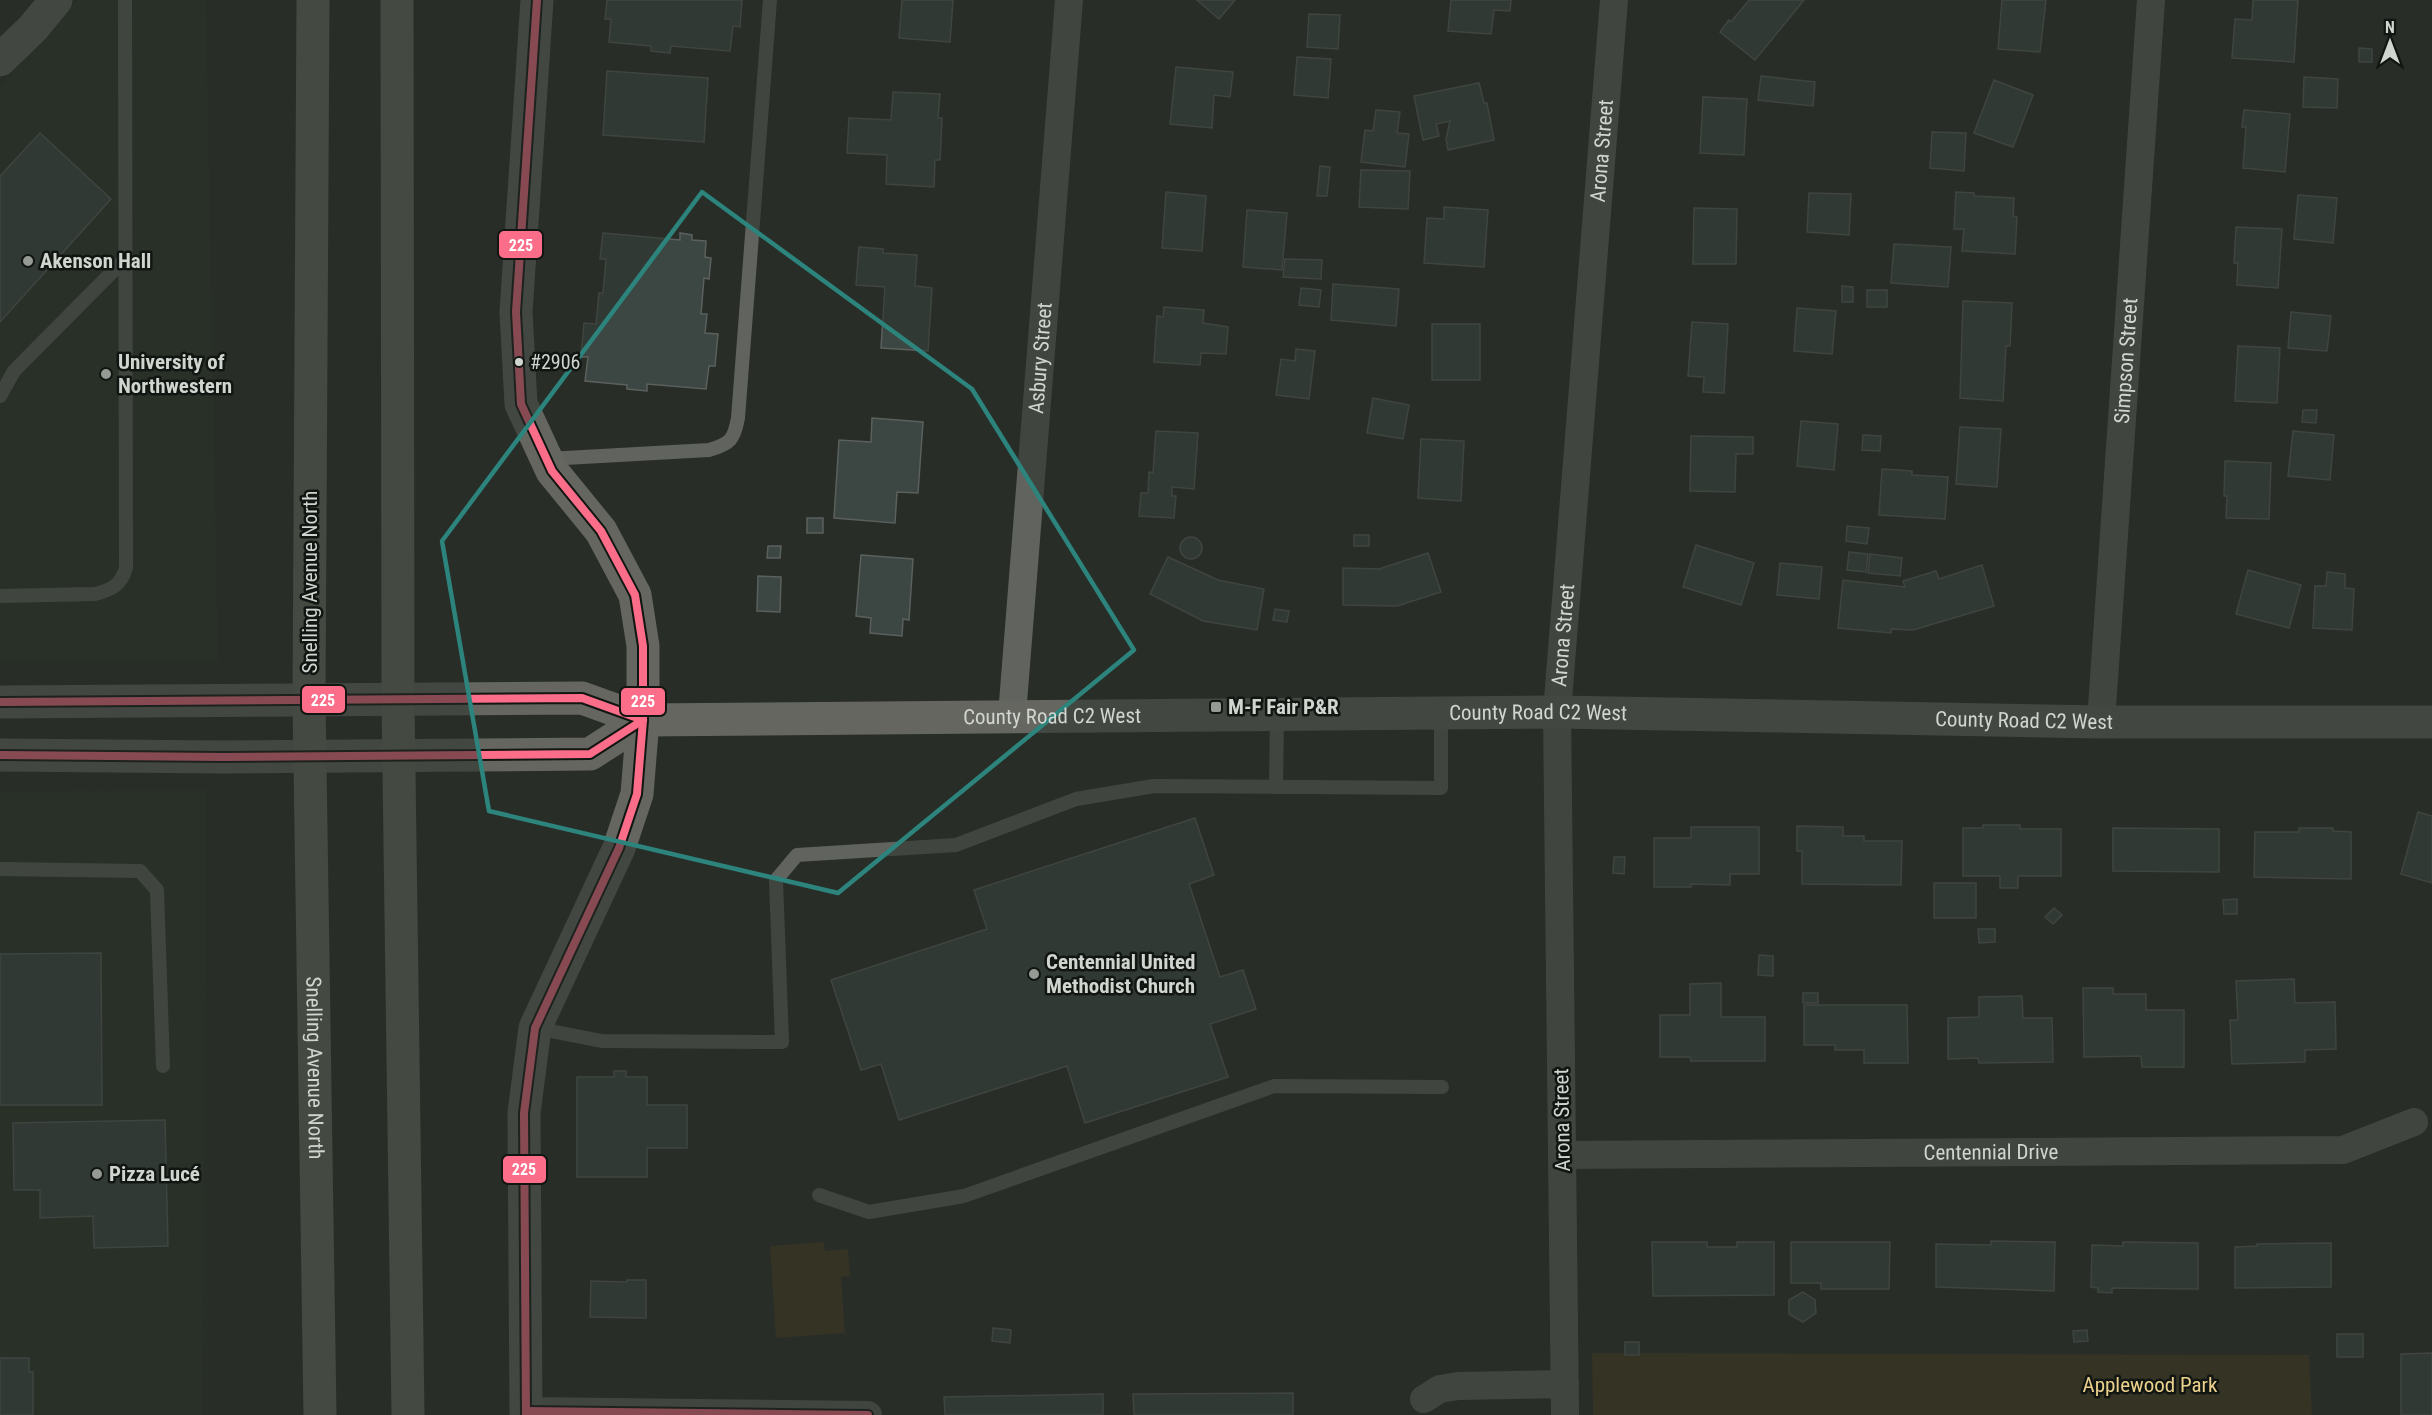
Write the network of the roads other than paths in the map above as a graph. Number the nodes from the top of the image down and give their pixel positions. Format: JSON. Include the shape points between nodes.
{"nodes":[{"id":1,"x":56,"y":0,"type":"edge"},
{"id":2,"x":125,"y":0,"type":"edge"},
{"id":3,"x":313,"y":0,"type":"edge"},
{"id":4,"x":397,"y":0,"type":"edge"},
{"id":5,"x":537,"y":0,"type":"edge"},
{"id":6,"x":770,"y":0,"type":"edge"},
{"id":7,"x":1069,"y":0,"type":"edge"},
{"id":8,"x":1614,"y":0,"type":"edge"},
{"id":9,"x":2151,"y":0,"type":"edge"},
{"id":10,"x":0,"y":60,"type":"edge"},
{"id":11,"x":126,"y":258,"type":"junction"},
{"id":12,"x":0,"y":396,"type":"edge"},
{"id":13,"x":547,"y":459,"type":"junction"},
{"id":14,"x":0,"y":596,"type":"edge"},
{"id":15,"x":309,"y":700,"type":"junction"},
{"id":16,"x":398,"y":701,"type":"junction"},
{"id":17,"x":0,"y":702,"type":"edge"},
{"id":18,"x":1557,"y":712,"type":"junction"},
{"id":19,"x":1441,"y":713,"type":"junction"},
{"id":20,"x":1277,"y":714,"type":"junction"},
{"id":21,"x":1012,"y":715,"type":"junction"},
{"id":22,"x":643,"y":720,"type":"junction"},
{"id":23,"x":2101,"y":722,"type":"junction"},
{"id":24,"x":2432,"y":722,"type":"edge"},
{"id":25,"x":0,"y":755,"type":"edge"},
{"id":26,"x":310,"y":757,"type":"junction"},
{"id":27,"x":399,"y":757,"type":"junction"},
{"id":28,"x":1276,"y":786,"type":"junction"},
{"id":29,"x":0,"y":869,"type":"edge"},
{"id":30,"x":535,"y":1028,"type":"junction"},
{"id":31,"x":164,"y":1066,"type":"dead end"},
{"id":32,"x":1442,"y":1087,"type":"dead end"},
{"id":33,"x":2414,"y":1122,"type":"dead end"},
{"id":34,"x":1562,"y":1155,"type":"junction"},
{"id":35,"x":819,"y":1195,"type":"dead end"},
{"id":36,"x":1565,"y":1384,"type":"junction"},
{"id":37,"x":1419,"y":1406,"type":"dead end"},
{"id":38,"x":526,"y":1413,"type":"edge"},
{"id":39,"x":320,"y":1415,"type":"edge"},
{"id":40,"x":408,"y":1415,"type":"edge"},
{"id":41,"x":801,"y":1415,"type":"edge"},
{"id":42,"x":868,"y":1415,"type":"edge"},
{"id":43,"x":1565,"y":1415,"type":"edge"}],
"edges":[{"from":1,"to":10,"type":"street"},
{"from":2,"to":11,"type":"lane"},
{"from":3,"to":15,"type":"highway","name":"Snelling Avenue North"},
{"from":4,"to":16,"type":"highway"},
{"from":5,"to":13,"type":"street","via":[[516,312],[521,404]]},
{"from":6,"to":13,"type":"lane","via":[[735,435],[725,445],[709,450]]},
{"from":7,"to":21,"type":"street","name":"Asbury Street"},
{"from":8,"to":18,"type":"street","name":"Arona Street"},
{"from":9,"to":23,"type":"street","name":"Simpson Street"},
{"from":11,"to":12,"type":"lane","via":[[14,371]]},
{"from":11,"to":14,"type":"lane","via":[[124,576],[106,592],[94,594]]},
{"from":13,"to":22,"type":"street","via":[[552,471],[601,531],[635,595],[643,646]]},
{"from":15,"to":16,"type":"street","name":"County Road C2 West"},
{"from":15,"to":17,"type":"street","name":"County Road C2 West"},
{"from":15,"to":26,"type":"highway","name":"Snelling Avenue North"},
{"from":16,"to":22,"type":"street","name":"County Road C2 West","via":[[582,698]]},
{"from":16,"to":27,"type":"highway"},
{"from":18,"to":19,"type":"street","name":"County Road C2 West"},
{"from":18,"to":23,"type":"street","name":"County Road C2 West"},
{"from":18,"to":34,"type":"street","name":"Arona Street"},
{"from":19,"to":20,"type":"street","name":"County Road C2 West"},
{"from":19,"to":28,"type":"lane","via":[[1441,788]]},
{"from":20,"to":21,"type":"street","name":"County Road C2 West"},
{"from":20,"to":28,"type":"lane"},
{"from":21,"to":22,"type":"street","name":"County Road C2 West"},
{"from":22,"to":27,"type":"street","via":[[590,754]]},
{"from":22,"to":30,"type":"street","via":[[638,794],[619,848]]},
{"from":23,"to":24,"type":"street","name":"County Road C2 West"},
{"from":25,"to":26,"type":"street"},
{"from":26,"to":27,"type":"street"},
{"from":26,"to":39,"type":"highway","name":"Snelling Avenue North"},
{"from":27,"to":40,"type":"highway"},
{"from":28,"to":30,"type":"lane","via":[[1154,786],[1076,800],[956,845],[796,855],[776,880],[782,1042],[602,1041]]},
{"from":29,"to":31,"type":"lane","via":[[140,871],[158,890]]},
{"from":30,"to":38,"type":"street","via":[[524,1113]]},
{"from":32,"to":35,"type":"lane","via":[[1274,1086],[964,1196],[869,1212]]},
{"from":33,"to":34,"type":"street","name":"Centennial Drive","via":[[2343,1150]]},
{"from":34,"to":36,"type":"street","name":"Arona Street"},
{"from":36,"to":37,"type":"street","via":[[1458,1386],[1440,1389]]},
{"from":36,"to":43,"type":"street","name":"Arona Street"},
{"from":38,"to":41,"type":"street"},
{"from":41,"to":42,"type":"street"}]}
